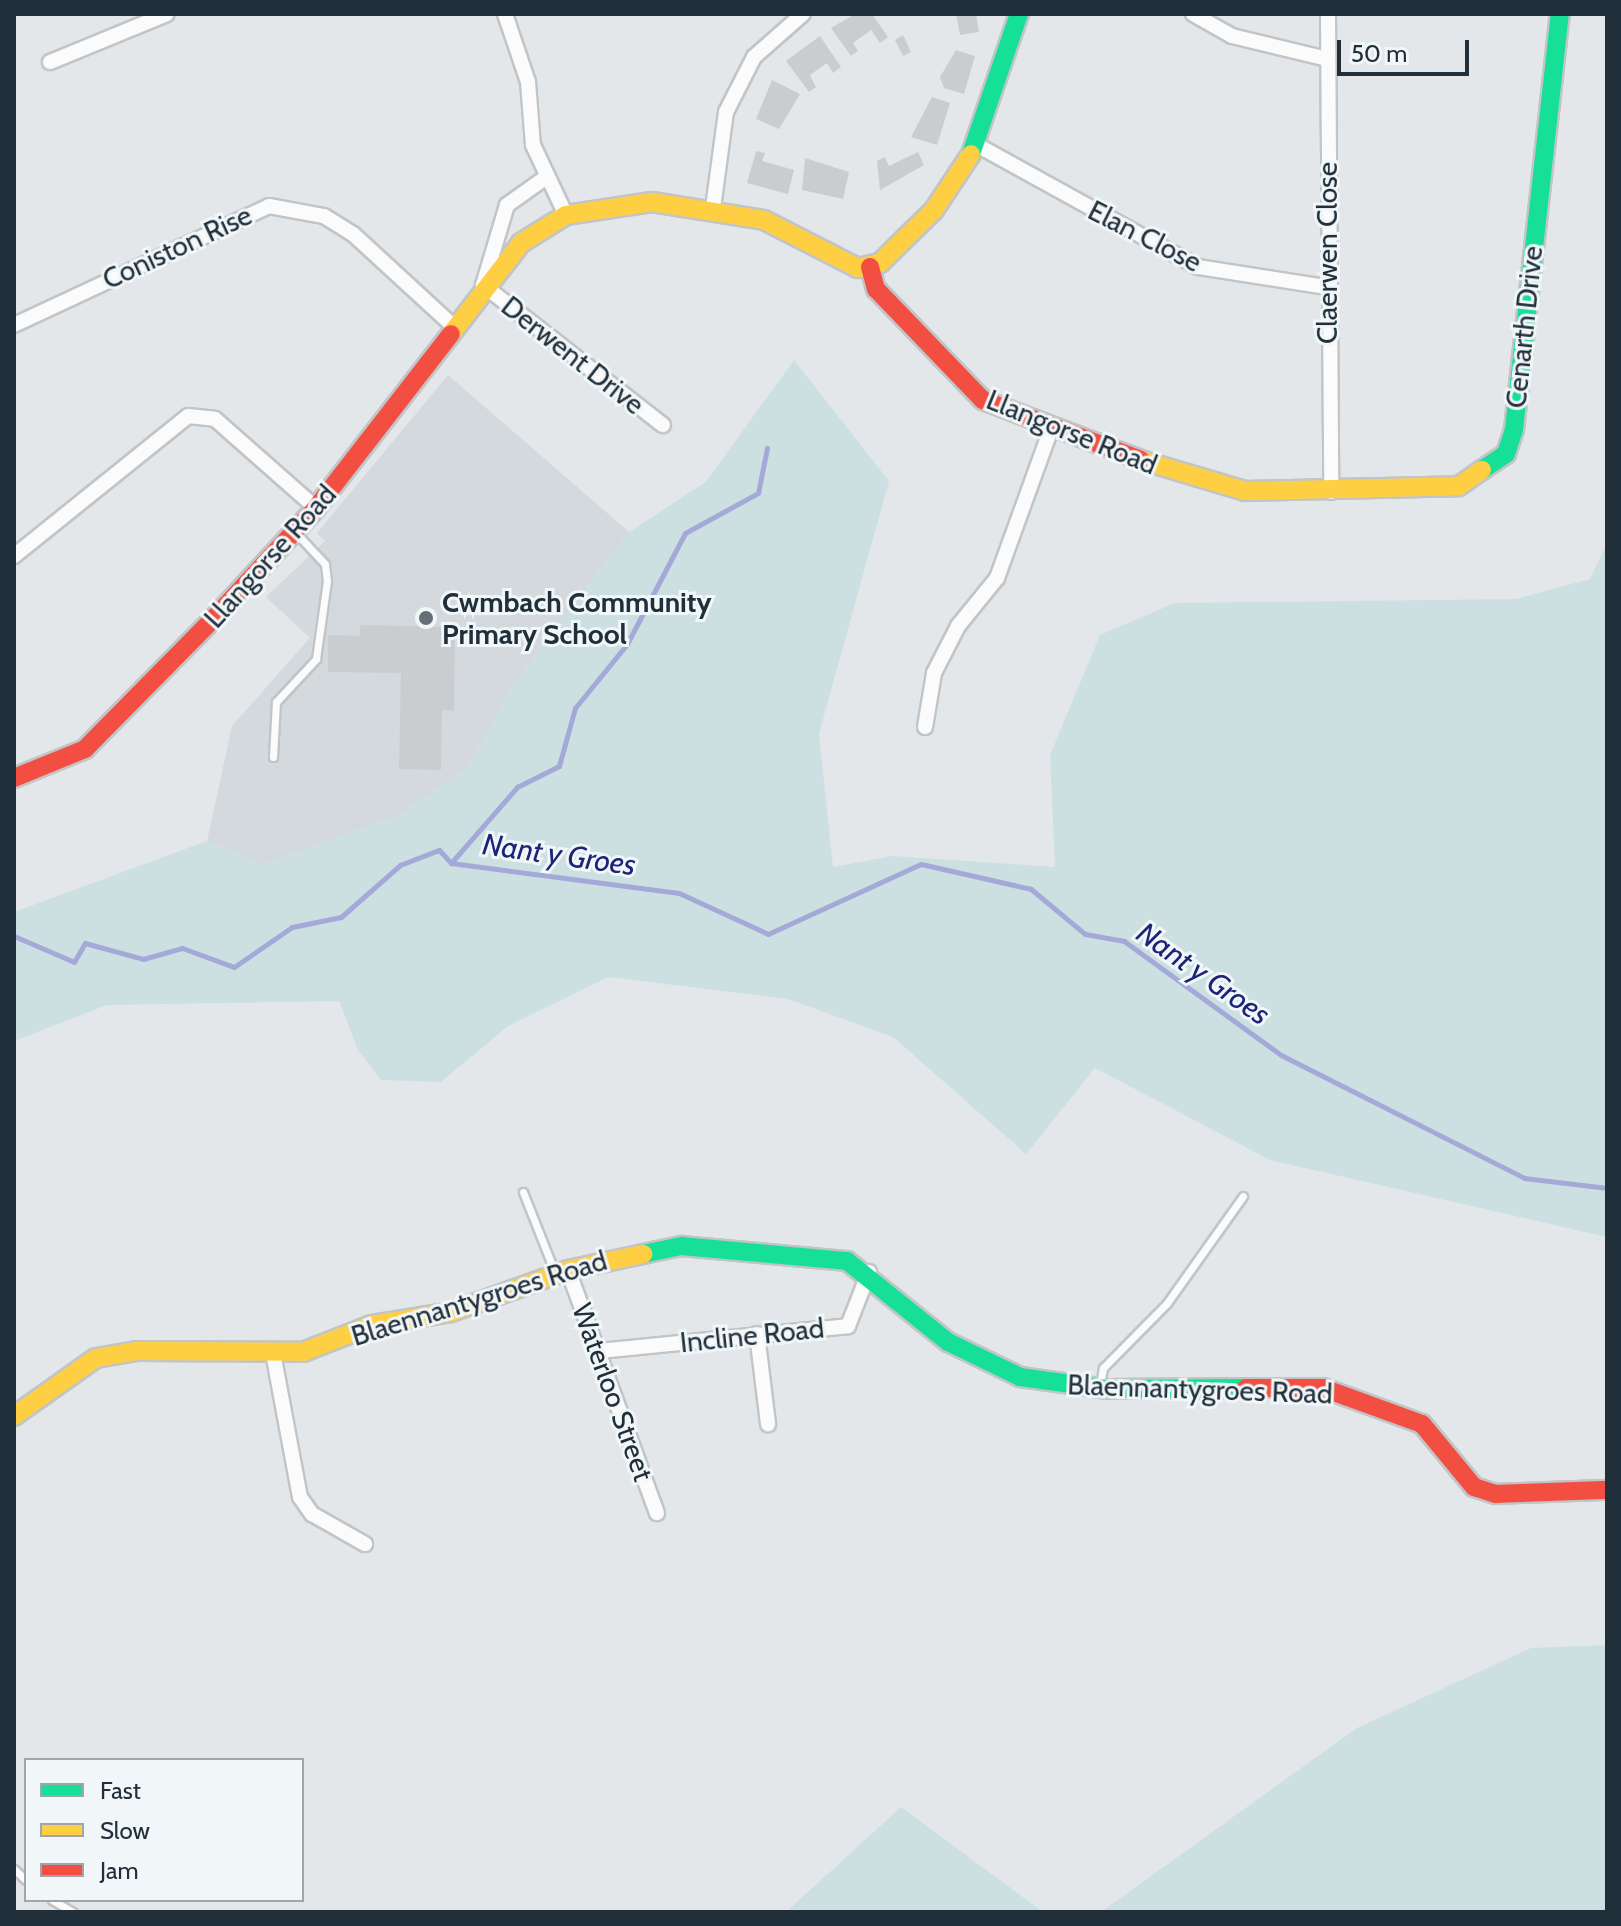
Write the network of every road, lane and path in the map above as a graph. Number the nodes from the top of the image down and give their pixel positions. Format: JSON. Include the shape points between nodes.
{"nodes":[{"id":1,"x":167,"y":14,"type":"edge"},
{"id":2,"x":505,"y":14,"type":"edge"},
{"id":3,"x":803,"y":14,"type":"edge"},
{"id":4,"x":1019,"y":14,"type":"edge"},
{"id":5,"x":1193,"y":14,"type":"edge"},
{"id":6,"x":1328,"y":14,"type":"edge"},
{"id":7,"x":1560,"y":14,"type":"edge"},
{"id":8,"x":1327,"y":59,"type":"junction"},
{"id":9,"x":50,"y":62,"type":"dead end"},
{"id":10,"x":977,"y":145,"type":"junction"},
{"id":11,"x":545,"y":178,"type":"junction"},
{"id":12,"x":713,"y":208,"type":"junction"},
{"id":13,"x":566,"y":215,"type":"junction"},
{"id":14,"x":870,"y":267,"type":"junction"},
{"id":15,"x":483,"y":285,"type":"junction"},
{"id":16,"x":1326,"y":287,"type":"junction"},
{"id":17,"x":14,"y":325,"type":"edge"},
{"id":18,"x":452,"y":325,"type":"junction"},
{"id":19,"x":663,"y":425,"type":"dead end"},
{"id":20,"x":1052,"y":426,"type":"junction"},
{"id":21,"x":1331,"y":492,"type":"junction"},
{"id":22,"x":316,"y":508,"type":"junction"},
{"id":23,"x":295,"y":532,"type":"junction"},
{"id":24,"x":14,"y":556,"type":"edge"},
{"id":25,"x":925,"y":727,"type":"dead end"},
{"id":26,"x":273,"y":757,"type":"dead end"},
{"id":27,"x":14,"y":778,"type":"edge"},
{"id":28,"x":523,"y":1192,"type":"dead end"},
{"id":29,"x":1243,"y":1196,"type":"dead end"},
{"id":30,"x":562,"y":1272,"type":"junction"},
{"id":31,"x":869,"y":1272,"type":"junction"},
{"id":32,"x":757,"y":1334,"type":"junction"},
{"id":33,"x":599,"y":1351,"type":"junction"},
{"id":34,"x":273,"y":1353,"type":"junction"},
{"id":35,"x":1101,"y":1389,"type":"junction"},
{"id":36,"x":14,"y":1416,"type":"edge"},
{"id":37,"x":768,"y":1424,"type":"dead end"},
{"id":38,"x":1607,"y":1490,"type":"edge"},
{"id":39,"x":657,"y":1513,"type":"dead end"},
{"id":40,"x":365,"y":1544,"type":"dead end"},
{"id":41,"x":56,"y":1902,"type":"edge"},
{"id":42,"x":73,"y":1912,"type":"edge"}],
"edges":[{"from":1,"to":9,"type":"street"},
{"from":2,"to":11,"type":"street","via":[[528,82],[533,145]]},
{"from":3,"to":12,"type":"street","via":[[754,57],[726,112]]},
{"from":4,"to":10,"type":"street"},
{"from":5,"to":8,"type":"street","via":[[1232,36]]},
{"from":6,"to":8,"type":"street","name":"Claerwen Close"},
{"from":7,"to":21,"type":"street","name":"Cenarth Drive","via":[[1506,454],[1459,486]]},
{"from":8,"to":16,"type":"street","name":"Claerwen Close"},
{"from":10,"to":14,"type":"street","via":[[934,210],[895,253]]},
{"from":10,"to":16,"type":"street","name":"Elan Close","via":[[1198,267]]},
{"from":11,"to":13,"type":"street"},
{"from":11,"to":15,"type":"street","name":"Llangorse Road","via":[[507,205]]},
{"from":12,"to":13,"type":"street","name":"Llangorse Road","via":[[652,202]]},
{"from":12,"to":14,"type":"street","name":"Llangorse Road","via":[[807,236],[858,268]]},
{"from":13,"to":15,"type":"street","name":"Llangorse Road","via":[[521,243]]},
{"from":14,"to":20,"type":"street","name":"Llangorse Road","via":[[876,289],[971,390]]},
{"from":15,"to":18,"type":"street","name":"Llangorse Road"},
{"from":15,"to":19,"type":"street","name":"Derwent Drive"},
{"from":16,"to":21,"type":"street","name":"Claerwen Close"},
{"from":17,"to":18,"type":"street","name":"Coniston Rise","via":[[269,206],[324,216],[353,234]]},
{"from":18,"to":22,"type":"street","name":"Llangorse Road"},
{"from":20,"to":21,"type":"street","name":"Llangorse Road","via":[[1193,480],[1245,491]]},
{"from":20,"to":25,"type":"street","via":[[997,578],[958,626],[934,673]]},
{"from":22,"to":23,"type":"street","name":"Llangorse Road"},
{"from":22,"to":24,"type":"street","via":[[215,419],[188,416]]},
{"from":23,"to":26,"type":"lane","via":[[325,564],[327,581],[316,659],[276,702]]},
{"from":23,"to":27,"type":"street","name":"Llangorse Road","via":[[103,733],[62,764]]},
{"from":28,"to":30,"type":"lane"},
{"from":29,"to":35,"type":"lane","via":[[1167,1303],[1103,1368]]},
{"from":30,"to":31,"type":"street","name":"Blaennantygroes Road","via":[[682,1246],[847,1261]]},
{"from":30,"to":33,"type":"street","name":"Waterloo Street"},
{"from":30,"to":34,"type":"street","name":"Blaennantygroes Road","via":[[451,1312]]},
{"from":31,"to":32,"type":"street","name":"Incline Road","via":[[848,1326]]},
{"from":31,"to":35,"type":"street","name":"Blaennantygroes Road","via":[[948,1342],[984,1363],[1020,1377]]},
{"from":32,"to":33,"type":"street","name":"Incline Road"},
{"from":32,"to":37,"type":"street"},
{"from":33,"to":39,"type":"street","name":"Waterloo Street"},
{"from":34,"to":36,"type":"street","name":"Blaennantygroes Road","via":[[238,1348],[96,1358]]},
{"from":34,"to":40,"type":"street","via":[[300,1497],[312,1514]]},
{"from":35,"to":38,"type":"street","name":"Blaennantygroes Road","via":[[1323,1388],[1422,1424],[1474,1487],[1496,1494]]},
{"from":41,"to":42,"type":"lane"}]}
